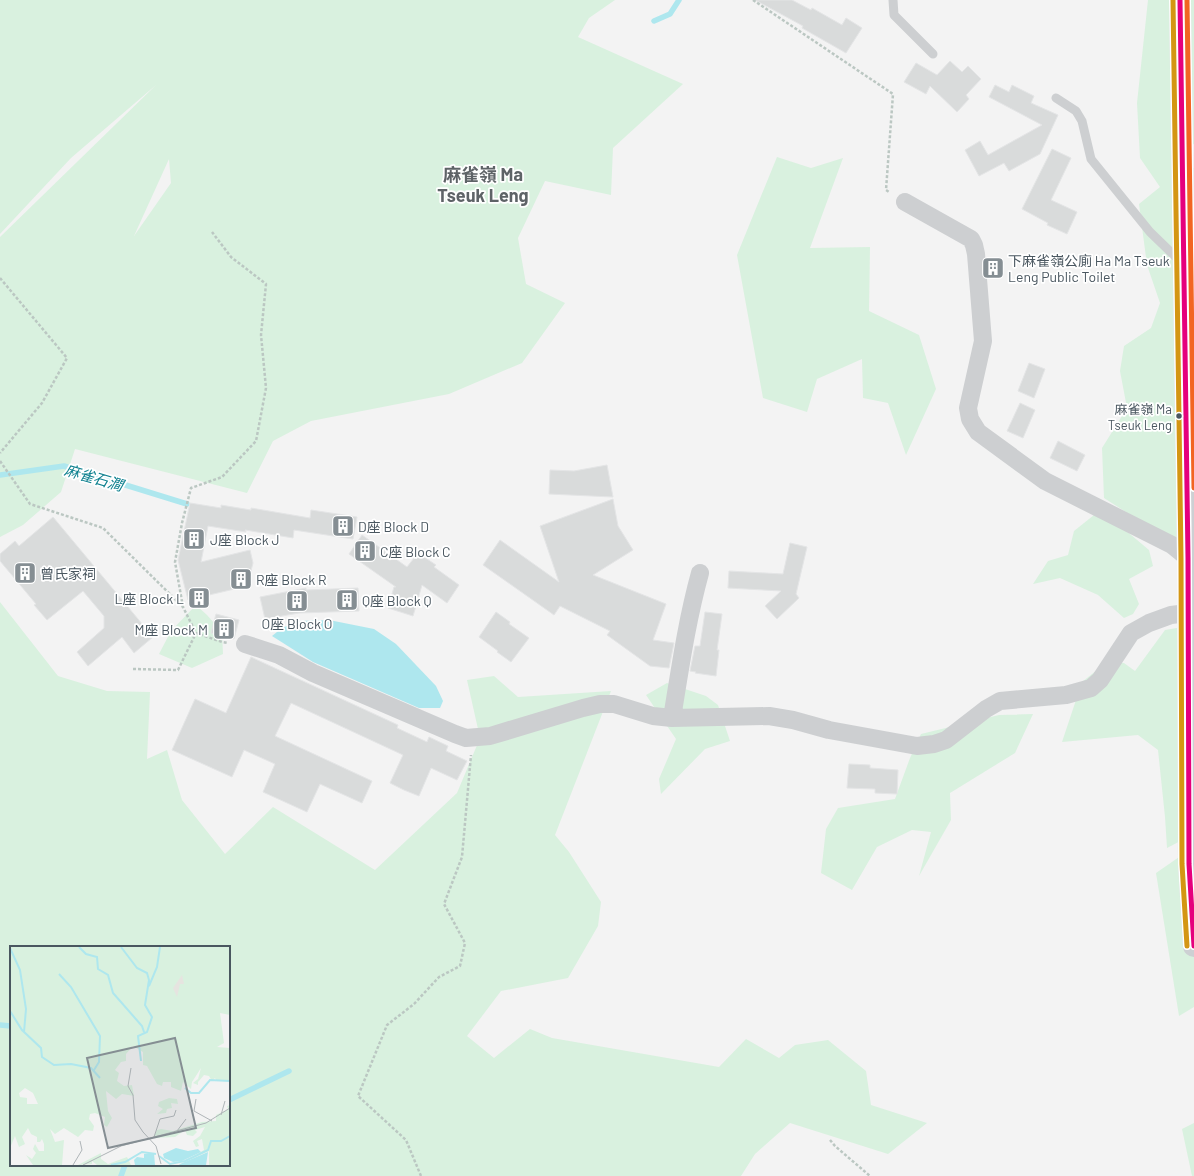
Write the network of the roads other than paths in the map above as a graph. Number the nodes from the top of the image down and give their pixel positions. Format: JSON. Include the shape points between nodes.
{"nodes":[{"id":1,"x":893,"y":0,"type":"edge"},
{"id":2,"x":1180,"y":0,"type":"edge"},
{"id":3,"x":933,"y":54,"type":"dead end"},
{"id":4,"x":1056,"y":98,"type":"dead end"},
{"id":5,"x":905,"y":202,"type":"road end"},
{"id":6,"x":1184,"y":265,"type":"junction"},
{"id":7,"x":1188,"y":558,"type":"junction"},
{"id":8,"x":700,"y":573,"type":"dead end"},
{"id":9,"x":1191,"y":608,"type":"edge"},
{"id":10,"x":245,"y":644,"type":"road end"},
{"id":11,"x":672,"y":718,"type":"junction"},
{"id":12,"x":1194,"y":946,"type":"edge"}],
"edges":[{"from":1,"to":3,"type":"lane","via":[[894,15]]},
{"from":2,"to":6,"type":"main road"},
{"from":4,"to":6,"type":"lane","via":[[1076,111],[1082,121],[1092,159],[1150,232]]},
{"from":5,"to":7,"type":"street","via":[[970,239],[974,245],[983,341],[968,408],[970,419],[978,432],[1045,481],[1172,545]]},
{"from":6,"to":7,"type":"main road"},
{"from":7,"to":9,"type":"main road"},
{"from":8,"to":11,"type":"street","via":[[684,644]]},
{"from":9,"to":11,"type":"street","via":[[1149,623],[1130,633],[1100,680],[1091,688],[1066,695],[1000,702],[986,709],[946,740],[934,744],[917,746],[769,716]]},
{"from":9,"to":12,"type":"main road","via":[[1189,864]]},
{"from":10,"to":11,"type":"street","via":[[279,655],[314,673],[466,738],[490,736],[600,704],[614,704],[653,716]]}]}
